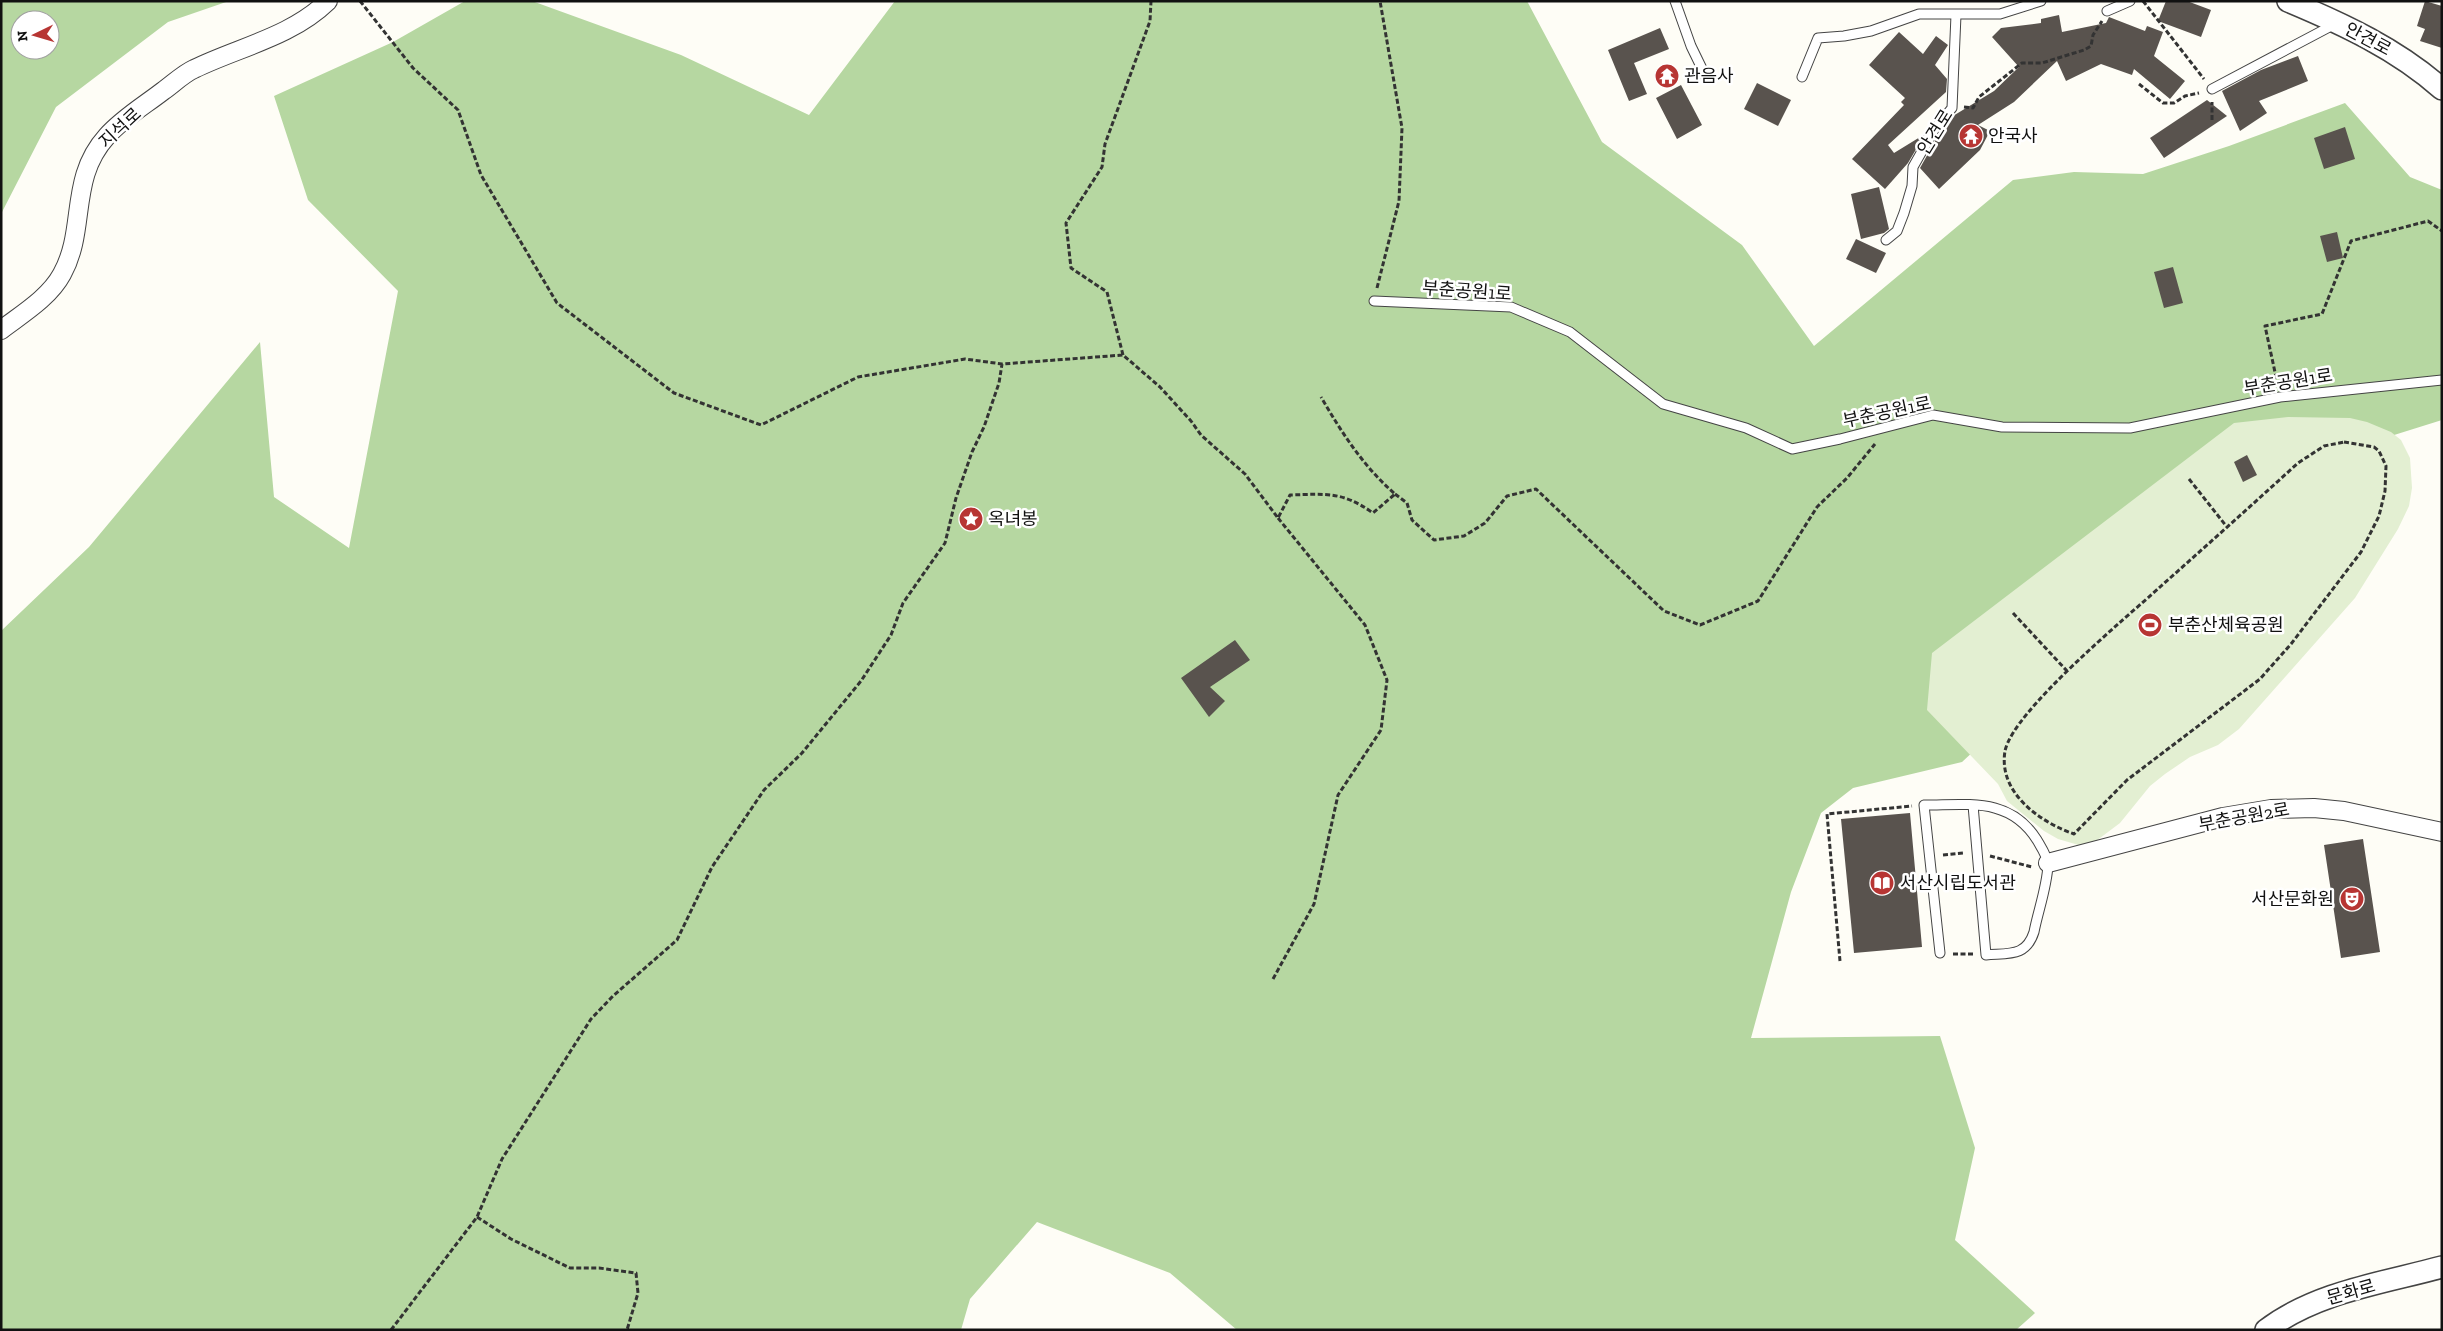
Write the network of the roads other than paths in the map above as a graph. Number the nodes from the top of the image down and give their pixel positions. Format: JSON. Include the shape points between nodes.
{"nodes":[{"id":1,"x":328,"y":1,"type":"edge"},
{"id":2,"x":1675,"y":1,"type":"edge"},
{"id":3,"x":2041,"y":1,"type":"edge"},
{"id":4,"x":2130,"y":1,"type":"edge"},
{"id":5,"x":2288,"y":1,"type":"edge"},
{"id":6,"x":2107,"y":11,"type":"road end"},
{"id":7,"x":1956,"y":15,"type":"junction"},
{"id":8,"x":2338,"y":23,"type":"junction"},
{"id":9,"x":1802,"y":77,"type":"dead end"},
{"id":10,"x":1707,"y":79,"type":"dead end"},
{"id":11,"x":2437,"y":82,"type":"edge"},
{"id":12,"x":2212,"y":89,"type":"road end"},
{"id":13,"x":1886,"y":240,"type":"dead end"},
{"id":14,"x":1374,"y":301,"type":"road end"},
{"id":15,"x":1,"y":330,"type":"edge"},
{"id":16,"x":2442,"y":380,"type":"edge"},
{"id":17,"x":1973,"y":804,"type":"junction"},
{"id":18,"x":2442,"y":832,"type":"edge"},
{"id":19,"x":2048,"y":863,"type":"junction"},
{"id":20,"x":1940,"y":953,"type":"road end"},
{"id":21,"x":2442,"y":1267,"type":"edge"},
{"id":22,"x":2266,"y":1330,"type":"edge"}],
"edges":[{"from":1,"to":15,"type":"street","name":"지석로","via":[[314,16],[286,31],[192,70],[108,134],[88,163],[69,257],[62,273],[53,288]]},
{"from":2,"to":10,"type":"lane"},
{"from":3,"to":7,"type":"lane","via":[[2000,14]]},
{"from":4,"to":6,"type":"lane"},
{"from":5,"to":8,"type":"street","name":"안견로"},
{"from":7,"to":9,"type":"lane","via":[[1919,14],[1871,31],[1818,38]]},
{"from":7,"to":13,"type":"lane","name":"안견로","via":[[1952,108],[1934,130],[1912,167],[1912,186],[1904,213],[1897,231]]},
{"from":8,"to":11,"type":"street","name":"안견로","via":[[2388,49]]},
{"from":8,"to":12,"type":"lane"},
{"from":14,"to":16,"type":"lane","name":"부춘공원1로","via":[[1511,308],[1570,332],[1663,404],[1746,428],[1792,448],[1933,415],[2002,427],[2130,428],[2280,397]]},
{"from":17,"to":19,"type":"lane","via":[[2003,809],[2016,817],[2036,838]]},
{"from":17,"to":19,"type":"lane","via":[[1986,955],[2015,953],[2031,942]]},
{"from":17,"to":20,"type":"lane","via":[[1924,805]]},
{"from":18,"to":19,"type":"street","name":"부춘공원2로","via":[[2344,811],[2270,809]]},
{"from":21,"to":22,"type":"street","name":"문화로","via":[[2327,1298]]}]}
